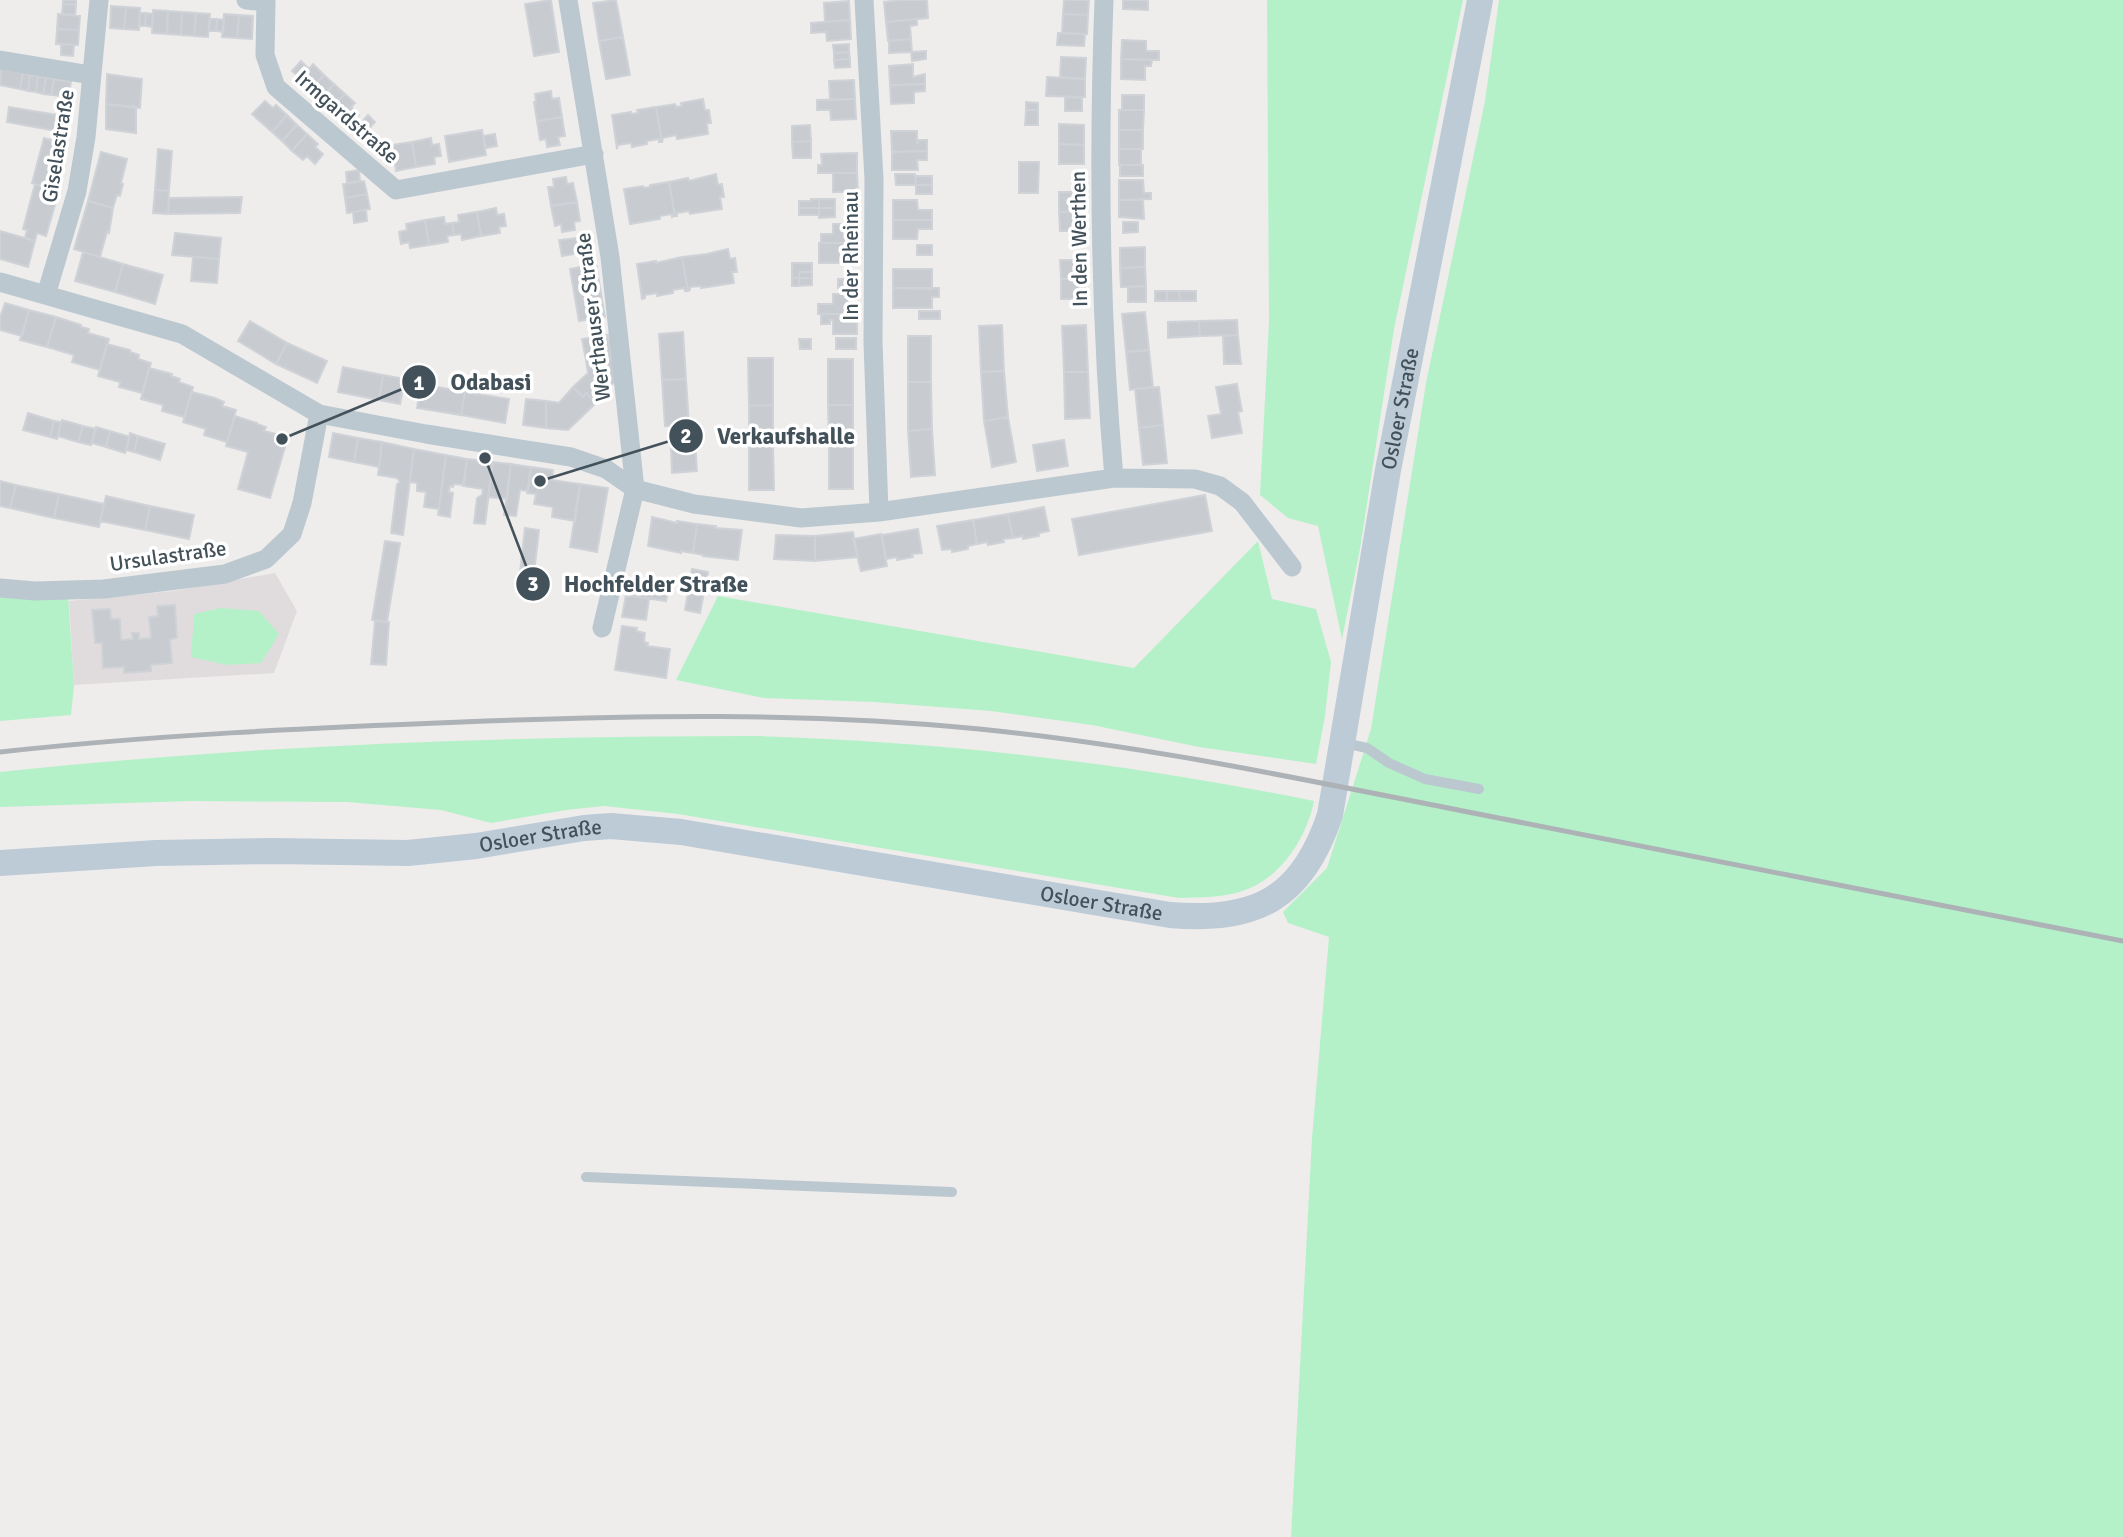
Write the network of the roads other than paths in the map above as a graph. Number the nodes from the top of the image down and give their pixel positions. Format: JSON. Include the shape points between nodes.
{"nodes":[{"id":1,"x":99,"y":0,"type":"edge"},
{"id":2,"x":246,"y":0,"type":"edge"},
{"id":3,"x":568,"y":0,"type":"edge"},
{"id":4,"x":864,"y":0,"type":"edge"},
{"id":5,"x":1104,"y":0,"type":"edge"},
{"id":6,"x":1480,"y":0,"type":"edge"},
{"id":7,"x":266,"y":1,"type":"edge"},
{"id":8,"x":0,"y":60,"type":"edge"},
{"id":9,"x":91,"y":75,"type":"junction"},
{"id":10,"x":594,"y":155,"type":"junction"},
{"id":11,"x":0,"y":282,"type":"edge"},
{"id":12,"x":46,"y":295,"type":"junction"},
{"id":13,"x":319,"y":414,"type":"junction"},
{"id":14,"x":1114,"y":478,"type":"junction"},
{"id":15,"x":635,"y":489,"type":"junction"},
{"id":16,"x":879,"y":512,"type":"junction"},
{"id":17,"x":1292,"y":567,"type":"dead end"},
{"id":18,"x":0,"y":588,"type":"edge"},
{"id":19,"x":602,"y":628,"type":"dead end"},
{"id":20,"x":1343,"y":742,"type":"junction"},
{"id":21,"x":1479,"y":789,"type":"dead end"},
{"id":22,"x":0,"y":863,"type":"edge"},
{"id":23,"x":586,"y":1177,"type":"dead end"},
{"id":24,"x":952,"y":1192,"type":"dead end"}],
"edges":[{"from":1,"to":9,"type":"street","name":"Giselastraße"},
{"from":2,"to":7,"type":"street"},
{"from":3,"to":10,"type":"street","name":"Werthauser Straße"},
{"from":4,"to":16,"type":"street","name":"In der Rheinau","via":[[874,179]]},
{"from":5,"to":14,"type":"street","name":"In den Werthen","via":[[1101,271]]},
{"from":6,"to":20,"type":"main road","name":"Osloer Straße","via":[[1388,470]]},
{"from":7,"to":10,"type":"street","name":"Irmgardstraße","via":[[265,55],[276,87],[396,190]]},
{"from":8,"to":9,"type":"street"},
{"from":9,"to":12,"type":"street","name":"Giselastraße","via":[[77,191]]},
{"from":10,"to":15,"type":"street","name":"Werthauser Straße"},
{"from":11,"to":12,"type":"street"},
{"from":12,"to":13,"type":"street","via":[[182,334]]},
{"from":13,"to":15,"type":"street","via":[[571,457],[606,470]]},
{"from":13,"to":18,"type":"street","name":"Ursulastraße","via":[[292,534],[266,559],[225,574],[104,589]]},
{"from":14,"to":16,"type":"street"},
{"from":14,"to":17,"type":"street","via":[[1195,479],[1220,486],[1242,502]]},
{"from":15,"to":16,"type":"street","via":[[694,504],[801,518]]},
{"from":15,"to":19,"type":"street","name":"Werthauser Straße"},
{"from":20,"to":21,"type":"lane","via":[[1367,748],[1425,779]]},
{"from":20,"to":22,"type":"main road","name":"Osloer Straße","via":[[1330,815],[1307,866],[1264,904],[1227,915],[1158,913],[681,832],[611,826],[398,853],[156,853]]},
{"from":23,"to":24,"type":"lane"}]}
